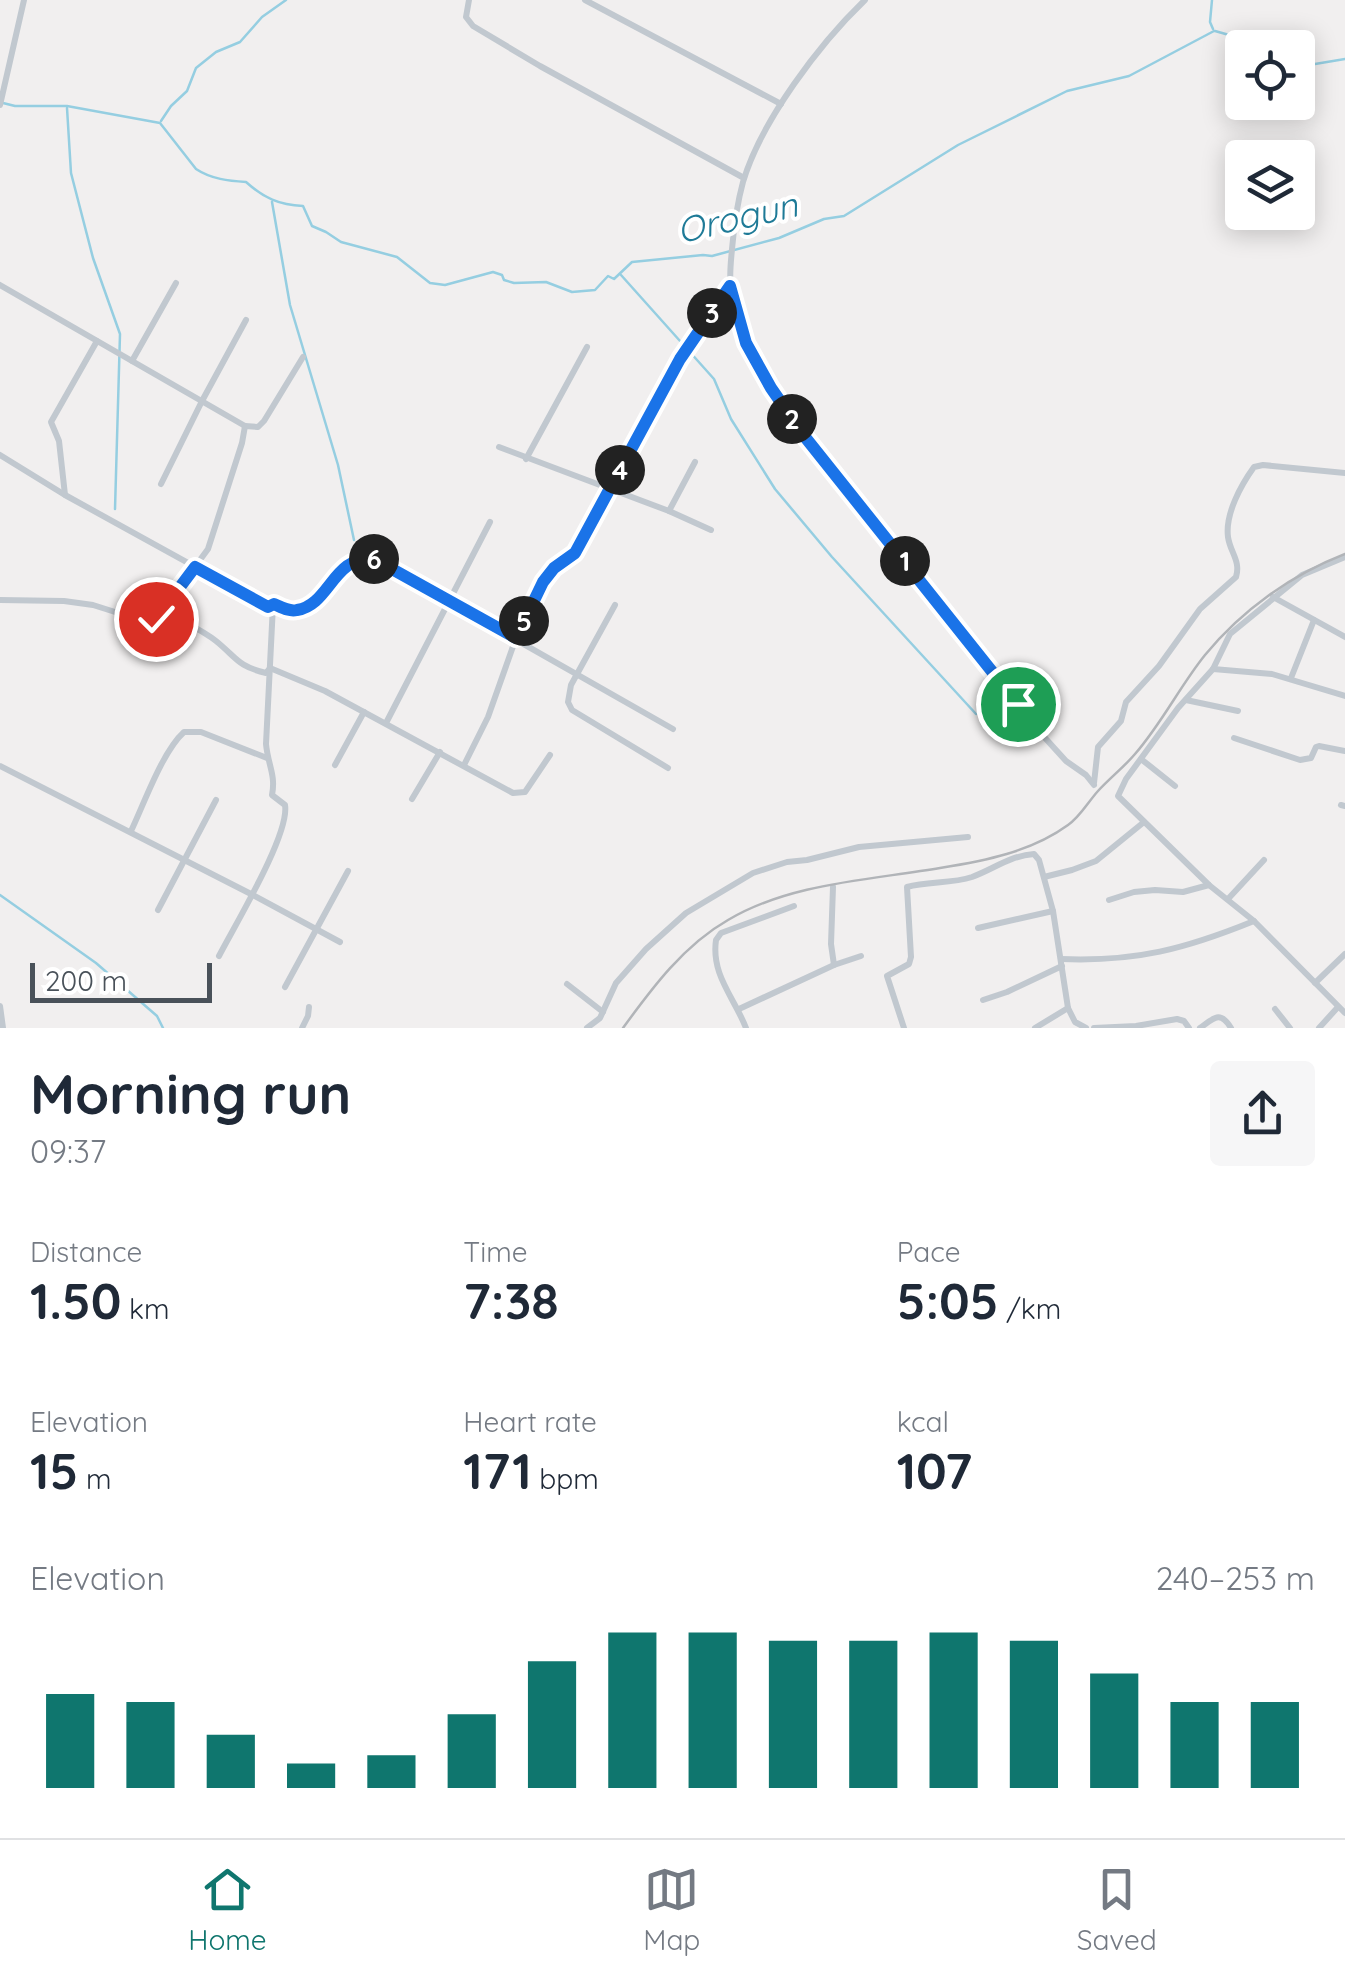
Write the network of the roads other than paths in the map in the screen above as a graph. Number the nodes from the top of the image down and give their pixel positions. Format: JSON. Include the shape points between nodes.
{"nodes":[{"id":1,"x":24,"y":0,"type":"edge"},
{"id":2,"x":470,"y":0,"type":"edge"},
{"id":3,"x":585,"y":0,"type":"edge"},
{"id":4,"x":865,"y":0,"type":"edge"},
{"id":5,"x":782,"y":104,"type":"junction"},
{"id":6,"x":0,"y":106,"type":"edge"},
{"id":7,"x":744,"y":178,"type":"junction"},
{"id":8,"x":176,"y":283,"type":"dead end"},
{"id":9,"x":0,"y":285,"type":"edge"},
{"id":10,"x":730,"y":286,"type":"junction"},
{"id":11,"x":246,"y":320,"type":"dead end"},
{"id":12,"x":97,"y":341,"type":"junction"},
{"id":13,"x":587,"y":347,"type":"dead end"},
{"id":14,"x":303,"y":357,"type":"dead end"},
{"id":15,"x":132,"y":361,"type":"junction"},
{"id":16,"x":202,"y":402,"type":"junction"},
{"id":17,"x":245,"y":426,"type":"junction"},
{"id":18,"x":499,"y":448,"type":"dead end"},
{"id":19,"x":0,"y":455,"type":"edge"},
{"id":20,"x":526,"y":459,"type":"junction"},
{"id":21,"x":695,"y":462,"type":"dead end"},
{"id":22,"x":1345,"y":473,"type":"edge"},
{"id":23,"x":161,"y":484,"type":"dead end"},
{"id":24,"x":609,"y":491,"type":"junction"},
{"id":25,"x":64,"y":495,"type":"junction"},
{"id":26,"x":669,"y":511,"type":"junction"},
{"id":27,"x":490,"y":522,"type":"dead end"},
{"id":28,"x":711,"y":530,"type":"dead end"},
{"id":29,"x":1345,"y":558,"type":"edge"},
{"id":30,"x":195,"y":567,"type":"junction"},
{"id":31,"x":1273,"y":597,"type":"junction"},
{"id":32,"x":0,"y":600,"type":"edge"},
{"id":33,"x":448,"y":600,"type":"junction"},
{"id":34,"x":274,"y":604,"type":"junction"},
{"id":35,"x":615,"y":606,"type":"dead end"},
{"id":36,"x":179,"y":620,"type":"dead end"},
{"id":37,"x":1314,"y":620,"type":"junction"},
{"id":38,"x":1345,"y":636,"type":"edge"},
{"id":39,"x":516,"y":638,"type":"junction"},
{"id":40,"x":270,"y":668,"type":"junction"},
{"id":41,"x":1214,"y":668,"type":"junction"},
{"id":42,"x":577,"y":672,"type":"junction"},
{"id":43,"x":1291,"y":678,"type":"junction"},
{"id":44,"x":1345,"y":696,"type":"edge"},
{"id":45,"x":1184,"y":700,"type":"junction"},
{"id":46,"x":1238,"y":711,"type":"dead end"},
{"id":47,"x":364,"y":712,"type":"junction"},
{"id":48,"x":386,"y":724,"type":"junction"},
{"id":49,"x":673,"y":728,"type":"dead end"},
{"id":50,"x":1234,"y":738,"type":"dead end"},
{"id":51,"x":1345,"y":751,"type":"edge"},
{"id":52,"x":440,"y":752,"type":"junction"},
{"id":53,"x":550,"y":755,"type":"dead end"},
{"id":54,"x":267,"y":758,"type":"junction"},
{"id":55,"x":1142,"y":760,"type":"junction"},
{"id":56,"x":336,"y":765,"type":"dead end"},
{"id":57,"x":464,"y":765,"type":"junction"},
{"id":58,"x":0,"y":766,"type":"edge"},
{"id":59,"x":668,"y":768,"type":"dead end"},
{"id":60,"x":1175,"y":786,"type":"dead end"},
{"id":61,"x":412,"y":799,"type":"dead end"},
{"id":62,"x":216,"y":800,"type":"dead end"},
{"id":63,"x":1144,"y":822,"type":"junction"},
{"id":64,"x":131,"y":832,"type":"junction"},
{"id":65,"x":968,"y":837,"type":"dead end"},
{"id":66,"x":185,"y":860,"type":"junction"},
{"id":67,"x":1264,"y":860,"type":"dead end"},
{"id":68,"x":348,"y":870,"type":"dead end"},
{"id":69,"x":1044,"y":877,"type":"junction"},
{"id":70,"x":1210,"y":885,"type":"junction"},
{"id":71,"x":833,"y":887,"type":"dead end"},
{"id":72,"x":251,"y":894,"type":"junction"},
{"id":73,"x":1228,"y":899,"type":"junction"},
{"id":74,"x":1109,"y":900,"type":"dead end"},
{"id":75,"x":794,"y":906,"type":"dead end"},
{"id":76,"x":158,"y":910,"type":"dead end"},
{"id":77,"x":1053,"y":912,"type":"junction"},
{"id":78,"x":1254,"y":921,"type":"junction"},
{"id":79,"x":978,"y":928,"type":"dead end"},
{"id":80,"x":316,"y":929,"type":"junction"},
{"id":81,"x":340,"y":942,"type":"dead end"},
{"id":82,"x":1345,"y":954,"type":"edge"},
{"id":83,"x":219,"y":956,"type":"dead end"},
{"id":84,"x":861,"y":956,"type":"dead end"},
{"id":85,"x":1062,"y":963,"type":"junction"},
{"id":86,"x":834,"y":965,"type":"junction"},
{"id":87,"x":1315,"y":983,"type":"junction"},
{"id":88,"x":567,"y":984,"type":"dead end"},
{"id":89,"x":285,"y":987,"type":"dead end"},
{"id":90,"x":983,"y":1000,"type":"dead end"},
{"id":91,"x":0,"y":1006,"type":"edge"},
{"id":92,"x":309,"y":1006,"type":"dead end"},
{"id":93,"x":1068,"y":1008,"type":"junction"},
{"id":94,"x":739,"y":1009,"type":"junction"},
{"id":95,"x":1276,"y":1009,"type":"dead end"},
{"id":96,"x":1342,"y":1010,"type":"edge"},
{"id":97,"x":603,"y":1012,"type":"junction"},
{"id":98,"x":3,"y":1028,"type":"edge"},
{"id":99,"x":302,"y":1028,"type":"edge"},
{"id":100,"x":588,"y":1028,"type":"edge"},
{"id":101,"x":746,"y":1028,"type":"edge"},
{"id":102,"x":904,"y":1028,"type":"edge"},
{"id":103,"x":1036,"y":1028,"type":"edge"},
{"id":104,"x":1086,"y":1028,"type":"edge"},
{"id":105,"x":1094,"y":1028,"type":"edge"},
{"id":106,"x":1189,"y":1028,"type":"edge"},
{"id":107,"x":1200,"y":1028,"type":"edge"},
{"id":108,"x":1231,"y":1028,"type":"edge"},
{"id":109,"x":1290,"y":1028,"type":"edge"},
{"id":110,"x":1319,"y":1028,"type":"edge"}],
"edges":[{"from":1,"to":6,"type":"street"},
{"from":2,"to":7,"type":"street","via":[[466,17],[473,26]]},
{"from":3,"to":5,"type":"street"},
{"from":4,"to":5,"type":"street","via":[[821,47]]},
{"from":5,"to":7,"type":"street"},
{"from":7,"to":10,"type":"street"},
{"from":8,"to":15,"type":"street"},
{"from":9,"to":12,"type":"street"},
{"from":10,"to":22,"type":"street","via":[[756,363],[805,437],[1036,728],[1094,785],[1098,747],[1121,721],[1126,702],[1236,576],[1228,524],[1254,467]]},
{"from":10,"to":24,"type":"street","via":[[680,359]]},
{"from":11,"to":16,"type":"street"},
{"from":12,"to":15,"type":"street"},
{"from":12,"to":25,"type":"street","via":[[52,422]]},
{"from":13,"to":20,"type":"street"},
{"from":14,"to":17,"type":"street","via":[[264,421]]},
{"from":15,"to":16,"type":"street"},
{"from":16,"to":17,"type":"street"},
{"from":16,"to":23,"type":"street"},
{"from":17,"to":30,"type":"street","via":[[215,532]]},
{"from":18,"to":20,"type":"street"},
{"from":19,"to":25,"type":"street"},
{"from":20,"to":24,"type":"street"},
{"from":21,"to":26,"type":"street"},
{"from":24,"to":26,"type":"street"},
{"from":24,"to":39,"type":"street","via":[[575,553],[543,582]]},
{"from":25,"to":30,"type":"street"},
{"from":26,"to":28,"type":"street"},
{"from":27,"to":33,"type":"street"},
{"from":29,"to":31,"type":"street","via":[[1302,575]]},
{"from":30,"to":32,"type":"street","via":[[153,624],[93,605]]},
{"from":30,"to":34,"type":"street","via":[[268,607]]},
{"from":31,"to":37,"type":"street"},
{"from":31,"to":41,"type":"street","via":[[1230,634]]},
{"from":33,"to":34,"type":"street","via":[[363,558],[349,563],[300,610]]},
{"from":33,"to":39,"type":"street"},
{"from":33,"to":48,"type":"street"},
{"from":34,"to":40,"type":"street"},
{"from":35,"to":42,"type":"street"},
{"from":36,"to":40,"type":"street","via":[[237,662],[266,674]]},
{"from":37,"to":38,"type":"street"},
{"from":37,"to":43,"type":"street"},
{"from":39,"to":42,"type":"street"},
{"from":39,"to":57,"type":"street"},
{"from":40,"to":47,"type":"street"},
{"from":40,"to":54,"type":"street"},
{"from":41,"to":43,"type":"street"},
{"from":41,"to":45,"type":"street"},
{"from":42,"to":49,"type":"street"},
{"from":42,"to":59,"type":"street","via":[[568,695],[572,710]]},
{"from":43,"to":44,"type":"street"},
{"from":45,"to":46,"type":"street"},
{"from":45,"to":55,"type":"street"},
{"from":47,"to":48,"type":"street"},
{"from":47,"to":56,"type":"street"},
{"from":48,"to":52,"type":"street"},
{"from":50,"to":51,"type":"street","via":[[1300,760],[1319,746]]},
{"from":52,"to":57,"type":"street"},
{"from":52,"to":61,"type":"street"},
{"from":53,"to":57,"type":"street","via":[[530,788],[518,794]]},
{"from":54,"to":64,"type":"street","via":[[201,732],[184,732]]},
{"from":54,"to":72,"type":"street","via":[[272,795],[286,814]]},
{"from":55,"to":60,"type":"street"},
{"from":55,"to":63,"type":"street","via":[[1118,796]]},
{"from":58,"to":64,"type":"street"},
{"from":62,"to":66,"type":"street"},
{"from":63,"to":69,"type":"street","via":[[1096,862]]},
{"from":63,"to":70,"type":"street"},
{"from":64,"to":66,"type":"street"},
{"from":65,"to":97,"type":"street","via":[[860,847],[754,872],[686,913],[646,949],[616,982]]},
{"from":66,"to":72,"type":"street"},
{"from":66,"to":76,"type":"street"},
{"from":67,"to":73,"type":"street"},
{"from":68,"to":80,"type":"street"},
{"from":69,"to":77,"type":"street"},
{"from":69,"to":102,"type":"street","via":[[1034,854],[954,882],[907,886],[911,957],[887,976]]},
{"from":70,"to":73,"type":"street"},
{"from":70,"to":74,"type":"street"},
{"from":71,"to":86,"type":"street"},
{"from":72,"to":80,"type":"street"},
{"from":72,"to":83,"type":"street"},
{"from":73,"to":78,"type":"street"},
{"from":75,"to":94,"type":"street","via":[[716,940],[720,978]]},
{"from":77,"to":79,"type":"street"},
{"from":77,"to":85,"type":"street"},
{"from":78,"to":85,"type":"street","via":[[1149,955]]},
{"from":78,"to":87,"type":"street"},
{"from":80,"to":81,"type":"street"},
{"from":80,"to":89,"type":"street"},
{"from":82,"to":87,"type":"street"},
{"from":84,"to":86,"type":"street"},
{"from":85,"to":90,"type":"street"},
{"from":85,"to":93,"type":"street"},
{"from":86,"to":94,"type":"street"},
{"from":87,"to":96,"type":"street"},
{"from":88,"to":97,"type":"street"},
{"from":91,"to":98,"type":"street"},
{"from":92,"to":99,"type":"street"},
{"from":93,"to":103,"type":"street"},
{"from":93,"to":104,"type":"street"},
{"from":94,"to":101,"type":"street"},
{"from":95,"to":109,"type":"street"},
{"from":96,"to":110,"type":"street"},
{"from":97,"to":100,"type":"street"},
{"from":105,"to":106,"type":"street","via":[[1177,1020]]},
{"from":107,"to":108,"type":"street","via":[[1220,1017]]}]}
